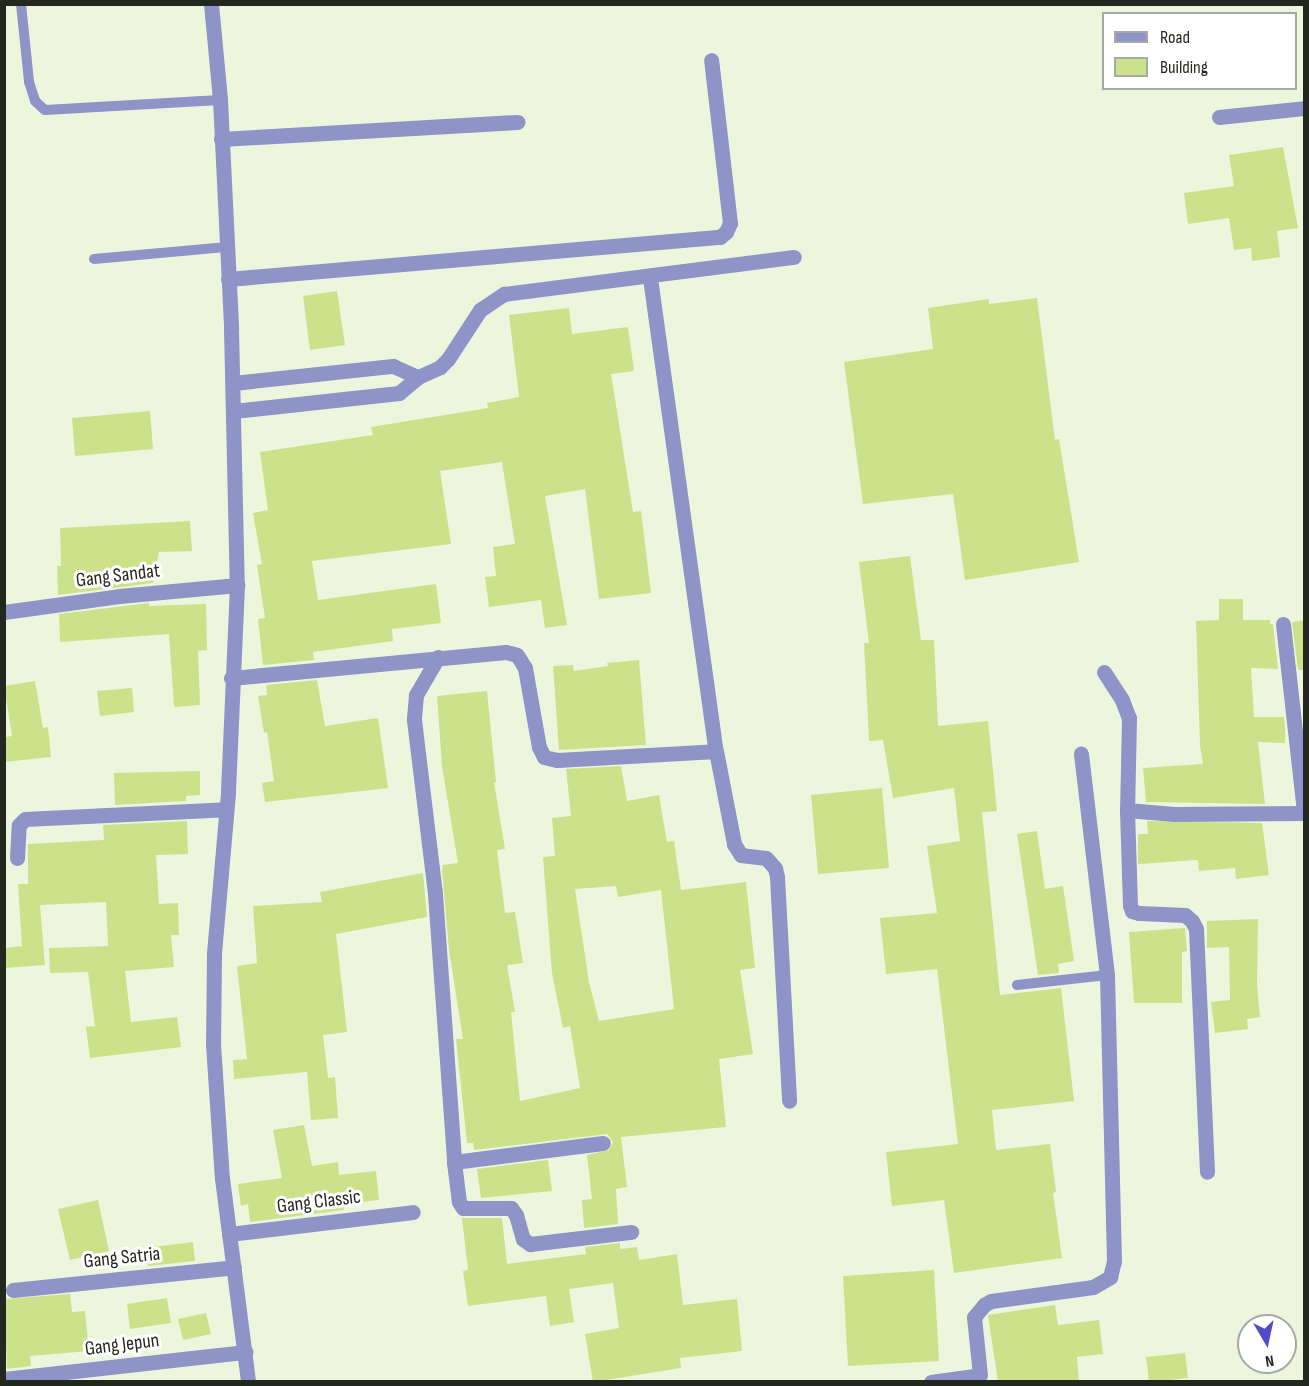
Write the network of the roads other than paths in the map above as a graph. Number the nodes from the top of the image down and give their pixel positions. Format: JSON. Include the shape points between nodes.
{"nodes":[{"id":1,"x":21,"y":4,"type":"edge"},
{"id":2,"x":211,"y":4,"type":"edge"},
{"id":3,"x":711,"y":60,"type":"dead end"},
{"id":4,"x":220,"y":100,"type":"junction"},
{"id":5,"x":1305,"y":108,"type":"edge"},
{"id":6,"x":1219,"y":117,"type":"dead end"},
{"id":7,"x":518,"y":122,"type":"dead end"},
{"id":8,"x":221,"y":139,"type":"junction"},
{"id":9,"x":227,"y":246,"type":"junction"},
{"id":10,"x":794,"y":257,"type":"dead end"},
{"id":11,"x":94,"y":259,"type":"dead end"},
{"id":12,"x":650,"y":278,"type":"junction"},
{"id":13,"x":228,"y":279,"type":"junction"},
{"id":14,"x":418,"y":377,"type":"junction"},
{"id":15,"x":233,"y":383,"type":"junction"},
{"id":16,"x":234,"y":411,"type":"junction"},
{"id":17,"x":237,"y":585,"type":"junction"},
{"id":18,"x":4,"y":612,"type":"edge"},
{"id":19,"x":1283,"y":624,"type":"dead end"},
{"id":20,"x":438,"y":657,"type":"junction"},
{"id":21,"x":1104,"y":672,"type":"dead end"},
{"id":22,"x":231,"y":678,"type":"junction"},
{"id":23,"x":716,"y":751,"type":"junction"},
{"id":24,"x":1081,"y":754,"type":"dead end"},
{"id":25,"x":226,"y":809,"type":"junction"},
{"id":26,"x":1127,"y":810,"type":"junction"},
{"id":27,"x":1305,"y":812,"type":"edge"},
{"id":28,"x":17,"y":858,"type":"dead end"},
{"id":29,"x":1107,"y":975,"type":"junction"},
{"id":30,"x":1017,"y":985,"type":"dead end"},
{"id":31,"x":789,"y":1101,"type":"dead end"},
{"id":32,"x":603,"y":1143,"type":"dead end"},
{"id":33,"x":454,"y":1162,"type":"junction"},
{"id":34,"x":1207,"y":1172,"type":"dead end"},
{"id":35,"x":413,"y":1212,"type":"dead end"},
{"id":36,"x":631,"y":1232,"type":"dead end"},
{"id":37,"x":229,"y":1234,"type":"junction"},
{"id":38,"x":234,"y":1267,"type":"junction"},
{"id":39,"x":13,"y":1290,"type":"dead end"},
{"id":40,"x":245,"y":1352,"type":"junction"},
{"id":41,"x":981,"y":1378,"type":"edge"},
{"id":42,"x":4,"y":1379,"type":"edge"},
{"id":43,"x":248,"y":1382,"type":"edge"},
{"id":44,"x":931,"y":1382,"type":"edge"}],
"edges":[{"from":1,"to":4,"type":"lane","via":[[29,82],[35,102],[45,110]]},
{"from":2,"to":4,"type":"street"},
{"from":3,"to":13,"type":"street","via":[[730,224],[720,237]]},
{"from":4,"to":8,"type":"street"},
{"from":5,"to":6,"type":"street"},
{"from":7,"to":8,"type":"street"},
{"from":8,"to":9,"type":"street"},
{"from":9,"to":11,"type":"lane"},
{"from":9,"to":13,"type":"street"},
{"from":10,"to":12,"type":"street"},
{"from":12,"to":14,"type":"street","via":[[504,294],[480,310],[440,367]]},
{"from":12,"to":23,"type":"street"},
{"from":13,"to":15,"type":"street"},
{"from":14,"to":15,"type":"street","via":[[393,366]]},
{"from":14,"to":16,"type":"street","via":[[399,393]]},
{"from":15,"to":16,"type":"street"},
{"from":16,"to":17,"type":"street"},
{"from":17,"to":18,"type":"street","name":"Gang Sandat"},
{"from":17,"to":22,"type":"street"},
{"from":19,"to":27,"type":"street"},
{"from":20,"to":22,"type":"street"},
{"from":20,"to":23,"type":"street","via":[[506,652],[517,655],[525,668],[544,757],[557,760]]},
{"from":20,"to":33,"type":"street","via":[[416,695],[414,720],[435,894]]},
{"from":21,"to":26,"type":"street","via":[[1129,718]]},
{"from":22,"to":25,"type":"street"},
{"from":23,"to":31,"type":"street","via":[[735,849],[741,855],[766,858],[775,867]]},
{"from":24,"to":29,"type":"street"},
{"from":25,"to":28,"type":"street","via":[[25,819],[20,825]]},
{"from":25,"to":37,"type":"street","via":[[213,1008],[218,1131]]},
{"from":26,"to":27,"type":"street","via":[[1174,814]]},
{"from":26,"to":34,"type":"street","via":[[1132,911],[1185,915],[1196,929]]},
{"from":29,"to":30,"type":"lane"},
{"from":29,"to":41,"type":"street","via":[[1114,1261],[1110,1277],[1093,1287],[984,1305],[974,1317]]},
{"from":32,"to":33,"type":"street"},
{"from":33,"to":36,"type":"street","via":[[463,1208],[510,1208],[525,1242]]},
{"from":35,"to":37,"type":"street","name":"Gang Classic"},
{"from":37,"to":38,"type":"street"},
{"from":38,"to":39,"type":"street","name":"Gang Satria"},
{"from":38,"to":40,"type":"street"},
{"from":40,"to":42,"type":"street","name":"Gang Jepun"},
{"from":40,"to":43,"type":"street"},
{"from":41,"to":44,"type":"street"}]}
